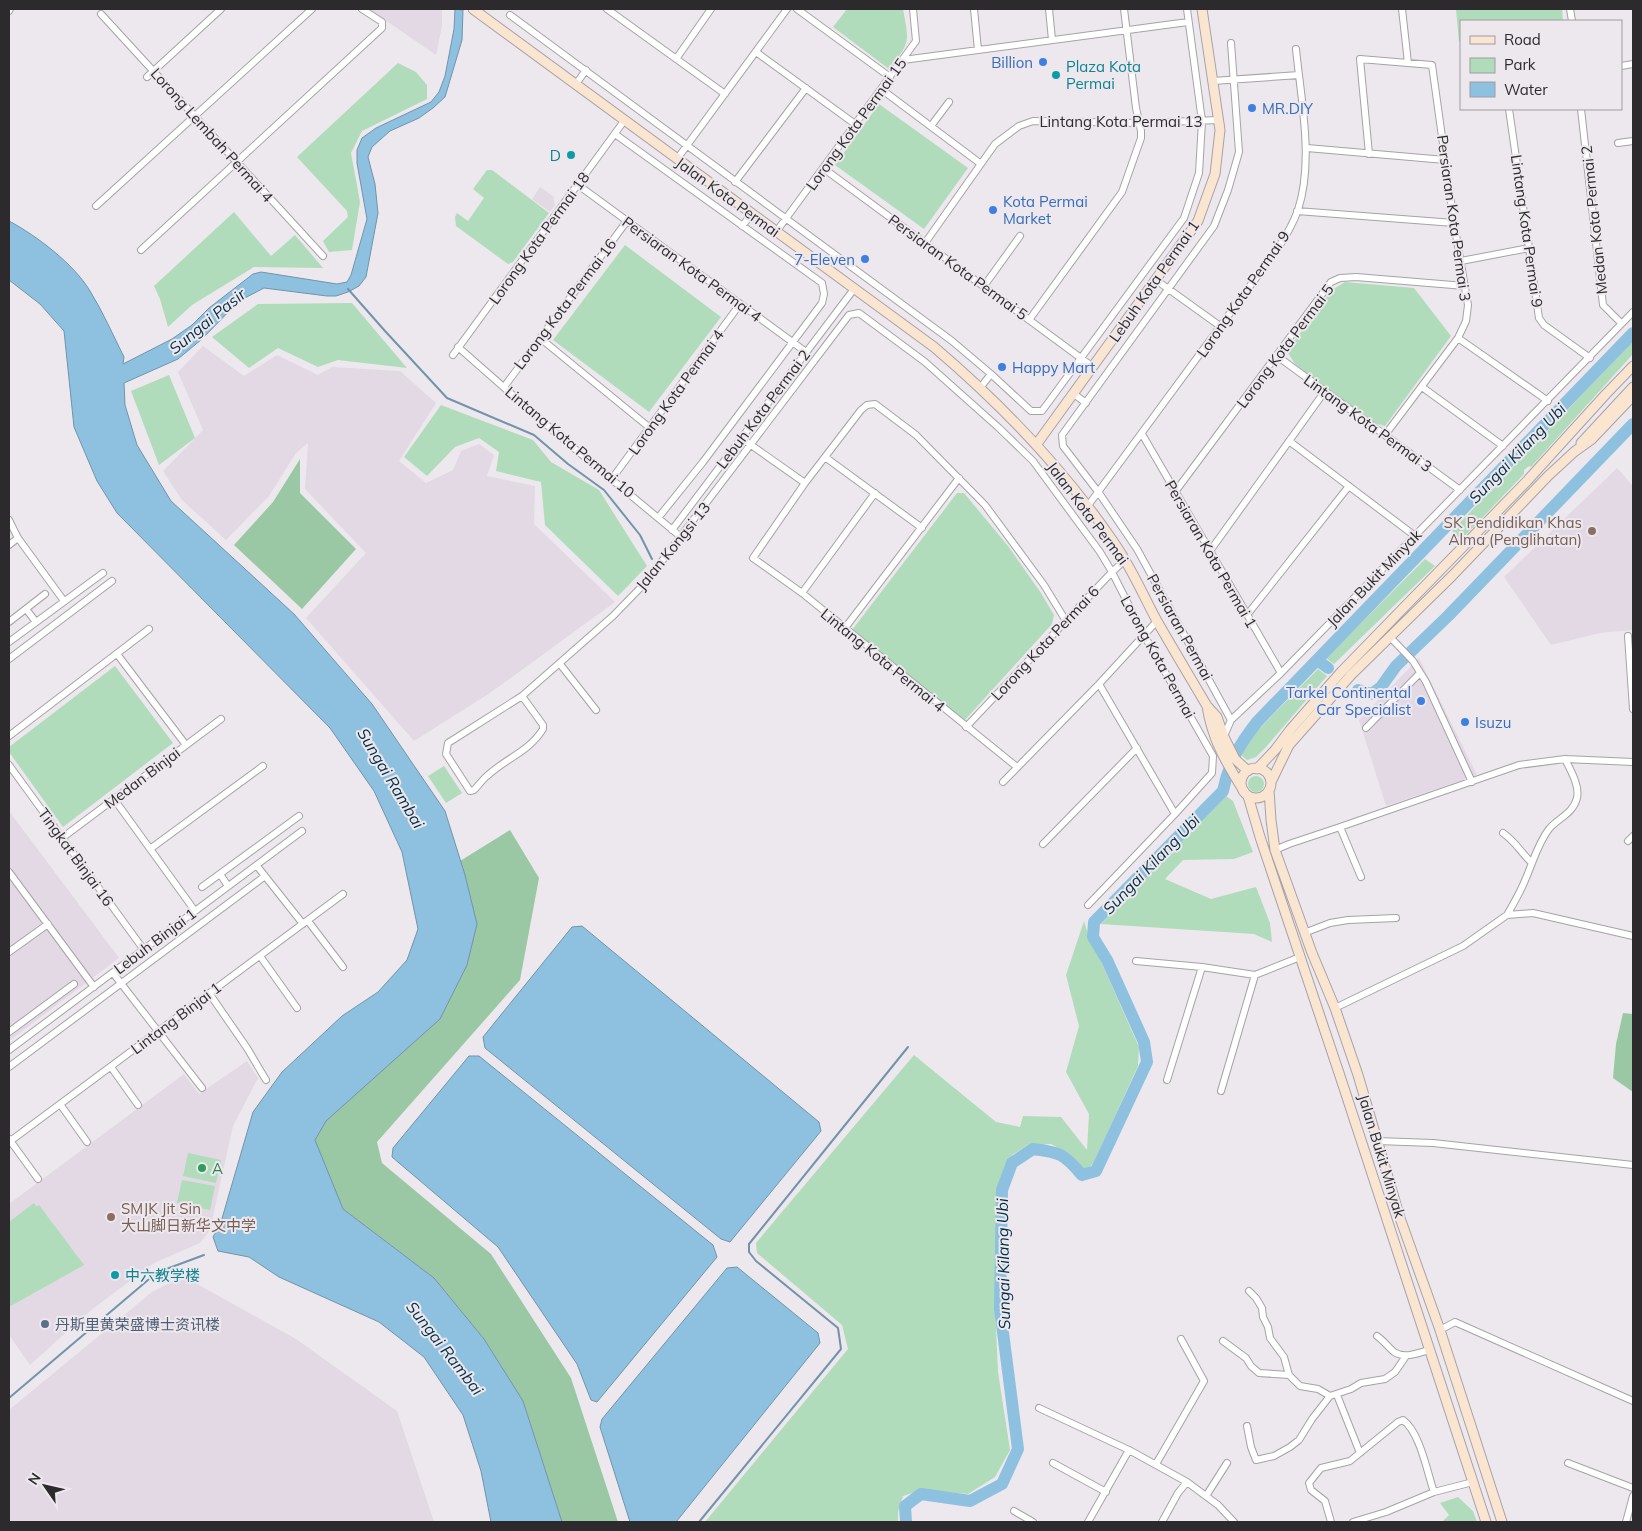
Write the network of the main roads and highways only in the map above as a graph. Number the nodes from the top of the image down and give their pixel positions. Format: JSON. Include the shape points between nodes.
{"nodes":[{"id":1,"x":1202,"y":9,"type":"edge"},
{"id":2,"x":475,"y":10,"type":"edge"},
{"id":3,"x":1633,"y":366,"type":"edge"},
{"id":4,"x":1633,"y":374,"type":"edge"},
{"id":5,"x":1633,"y":387,"type":"edge"},
{"id":6,"x":1633,"y":396,"type":"edge"},
{"id":7,"x":1578,"y":425,"type":"junction"},
{"id":8,"x":1036,"y":445,"type":"junction"},
{"id":9,"x":1574,"y":452,"type":"junction"},
{"id":10,"x":1207,"y":706,"type":"junction"},
{"id":11,"x":1224,"y":745,"type":"junction"},
{"id":12,"x":1252,"y":770,"type":"junction"},
{"id":13,"x":1270,"y":786,"type":"junction"},
{"id":14,"x":1246,"y":795,"type":"junction"},
{"id":15,"x":1486,"y":1522,"type":"edge"},
{"id":16,"x":1502,"y":1522,"type":"edge"}],
"edges":[{"from":1,"to":8,"type":"main road","name":"Lebuh Kota Permai 1","via":[[1220,130],[1215,174],[1198,221]]},
{"from":2,"to":8,"type":"main road","name":"Jalan Kota Permai","via":[[934,347]]},
{"from":3,"to":7,"type":"main road"},
{"from":4,"to":7,"type":"main road"},
{"from":5,"to":9,"type":"main road"},
{"from":6,"to":9,"type":"main road","name":"Jalan Bukit Minyak","via":[[1592,439]]},
{"from":7,"to":12,"type":"main road","via":[[1500,510],[1342,671],[1275,750]]},
{"from":8,"to":10,"type":"main road","name":"Jalan Kota Permai","via":[[1125,560]]},
{"from":9,"to":13,"type":"main road","name":"Jalan Bukit Minyak","via":[[1351,675],[1289,745]]},
{"from":10,"to":11,"type":"main road","name":"Jalan Kota Permai","via":[[1217,717]]},
{"from":10,"to":11,"type":"main road","name":"Jalan Kota Permai","via":[[1210,726]]},
{"from":11,"to":12,"type":"main road","name":"Jalan Kota Permai","via":[[1240,764]]},
{"from":11,"to":14,"type":"main road","name":"Jalan Kota Permai","via":[[1234,775]]},
{"from":12,"to":13,"type":"main road","via":[[1266,772]]},
{"from":12,"to":14,"type":"main road","via":[[1241,781]]},
{"from":13,"to":14,"type":"main road","via":[[1260,798]]},
{"from":13,"to":16,"type":"main road","name":"Jalan Bukit Minyak","via":[[1275,850],[1335,1008],[1400,1218]]},
{"from":14,"to":15,"type":"main road","name":"Jalan Bukit Minyak"}]}
